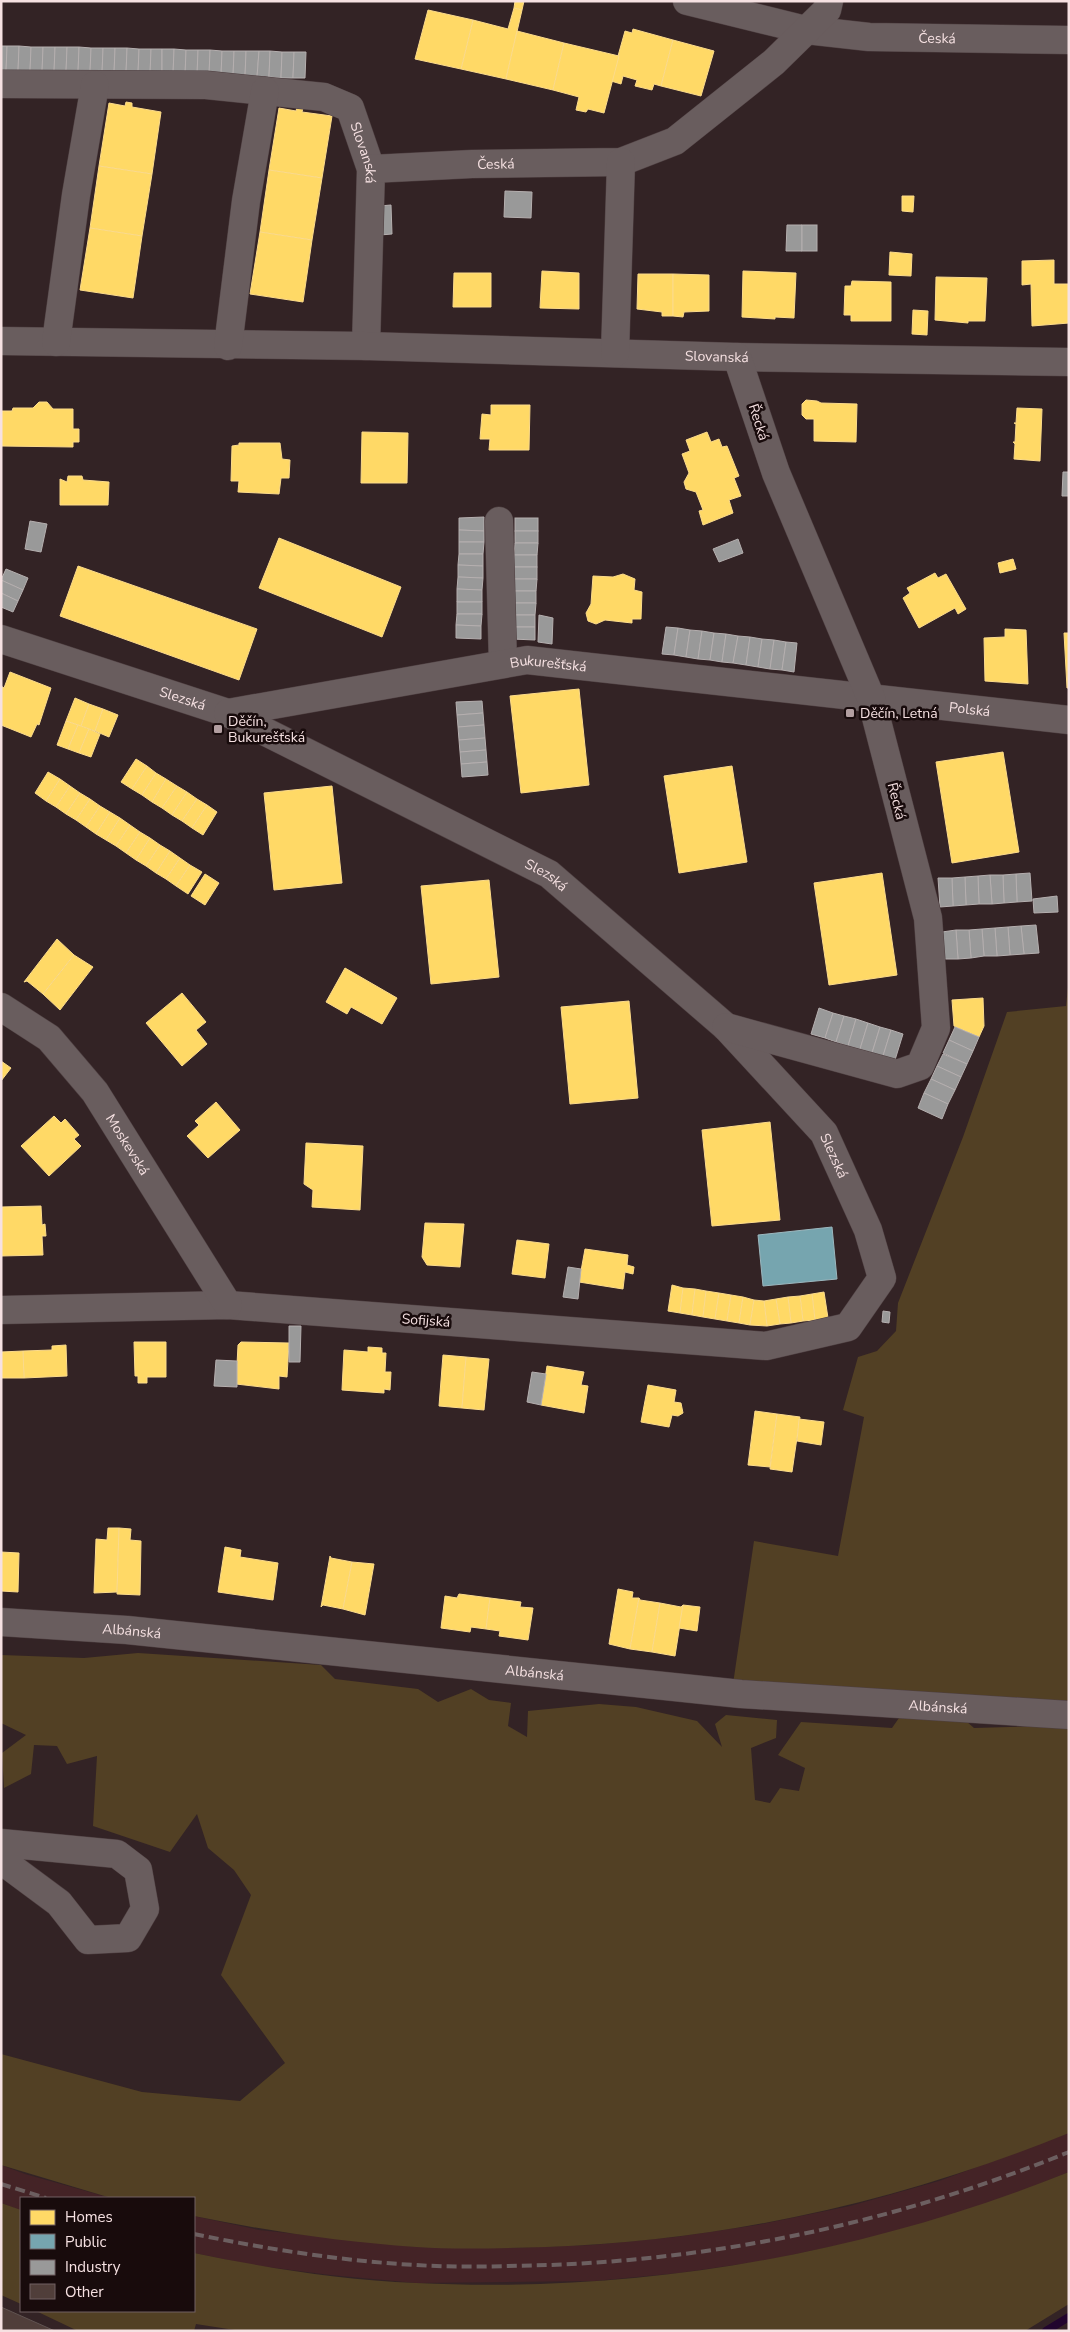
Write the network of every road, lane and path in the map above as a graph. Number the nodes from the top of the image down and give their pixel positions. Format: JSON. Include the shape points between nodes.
{"nodes":[{"id":1,"x":687,"y":1,"type":"edge"},
{"id":2,"x":829,"y":1,"type":"edge"},
{"id":3,"x":806,"y":30,"type":"junction"},
{"id":4,"x":1069,"y":40,"type":"edge"},
{"id":5,"x":1,"y":84,"type":"edge"},
{"id":6,"x":95,"y":85,"type":"junction"},
{"id":7,"x":265,"y":91,"type":"junction"},
{"id":8,"x":621,"y":162,"type":"junction"},
{"id":9,"x":371,"y":169,"type":"junction"},
{"id":10,"x":1,"y":341,"type":"edge"},
{"id":11,"x":56,"y":342,"type":"junction"},
{"id":12,"x":228,"y":346,"type":"junction"},
{"id":13,"x":366,"y":346,"type":"junction"},
{"id":14,"x":614,"y":353,"type":"junction"},
{"id":15,"x":737,"y":357,"type":"junction"},
{"id":16,"x":1069,"y":362,"type":"edge"},
{"id":17,"x":499,"y":521,"type":"dead end"},
{"id":18,"x":1,"y":639,"type":"edge"},
{"id":19,"x":503,"y":664,"type":"junction"},
{"id":20,"x":871,"y":698,"type":"junction"},
{"id":21,"x":228,"y":712,"type":"junction"},
{"id":22,"x":1069,"y":720,"type":"edge"},
{"id":23,"x":1,"y":1007,"type":"edge"},
{"id":24,"x":726,"y":1027,"type":"junction"},
{"id":25,"x":228,"y":1305,"type":"junction"},
{"id":26,"x":1,"y":1310,"type":"edge"},
{"id":27,"x":848,"y":1327,"type":"joint"},
{"id":28,"x":1,"y":1622,"type":"edge"},
{"id":29,"x":1069,"y":1715,"type":"edge"},
{"id":30,"x":1,"y":1843,"type":"edge"},
{"id":31,"x":1,"y":1860,"type":"edge"}],
"edges":[{"from":1,"to":3,"type":"street","name":"Česká"},
{"from":2,"to":3,"type":"street","name":"Česká","via":[[827,10]]},
{"from":3,"to":4,"type":"street","name":"Česká","via":[[869,37]]},
{"from":3,"to":8,"type":"street","name":"Česká","via":[[774,62],[675,141]]},
{"from":5,"to":6,"type":"street","name":"Slovanská"},
{"from":6,"to":7,"type":"street","name":"Slovanská","via":[[206,85]]},
{"from":6,"to":11,"type":"street"},
{"from":7,"to":9,"type":"street","name":"Slovanská","via":[[324,97],[350,108]]},
{"from":7,"to":12,"type":"street","via":[[246,201]]},
{"from":8,"to":9,"type":"street","name":"Česká"},
{"from":8,"to":14,"type":"street"},
{"from":9,"to":13,"type":"street","name":"Slovanská"},
{"from":10,"to":11,"type":"street","name":"Slovanská"},
{"from":11,"to":12,"type":"street","name":"Slovanská"},
{"from":12,"to":13,"type":"street","name":"Slovanská"},
{"from":13,"to":14,"type":"street","name":"Slovanská"},
{"from":14,"to":15,"type":"street","name":"Slovanská"},
{"from":15,"to":16,"type":"street","name":"Slovanská"},
{"from":15,"to":20,"type":"street","name":"Řecká","via":[[776,473]]},
{"from":17,"to":19,"type":"street"},
{"from":18,"to":21,"type":"street","name":"Slezská"},
{"from":19,"to":20,"type":"street","name":"Bukurešťská","via":[[527,660]]},
{"from":19,"to":21,"type":"street","name":"Bukurešťská"},
{"from":20,"to":22,"type":"street","name":"Polská"},
{"from":20,"to":24,"type":"street","name":"Řecká","via":[[928,918],[936,1028],[920,1066],[897,1074]]},
{"from":21,"to":24,"type":"street","name":"Slezská","via":[[549,874]]},
{"from":23,"to":25,"type":"street","name":"Moskevská","via":[[49,1038],[95,1092]]},
{"from":24,"to":27,"type":"street","name":"Slezská","via":[[824,1133],[868,1230],[882,1278]]},
{"from":25,"to":26,"type":"street","name":"Sofijská"},
{"from":25,"to":27,"type":"street","name":"Sofijská","via":[[766,1346]]},
{"from":28,"to":29,"type":"street","name":"Albánská","via":[[126,1630],[741,1694]]},
{"from":30,"to":31,"type":"street","via":[[117,1854],[138,1870],[145,1909],[128,1938],[88,1940],[59,1903]]}]}
